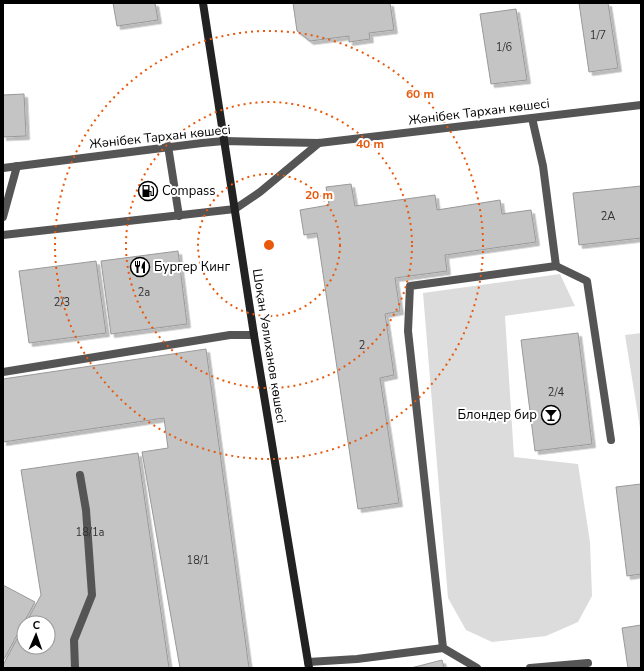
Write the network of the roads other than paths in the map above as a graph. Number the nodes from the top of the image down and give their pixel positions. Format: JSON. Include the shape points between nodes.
{"nodes":[{"id":1,"x":203,"y":3,"type":"edge"},
{"id":2,"x":641,"y":105,"type":"edge"},
{"id":3,"x":532,"y":118,"type":"junction"},
{"id":4,"x":224,"y":141,"type":"junction"},
{"id":5,"x":319,"y":143,"type":"junction"},
{"id":6,"x":168,"y":146,"type":"junction"},
{"id":7,"x":17,"y":166,"type":"junction"},
{"id":8,"x":3,"y":168,"type":"edge"},
{"id":9,"x":235,"y":209,"type":"junction"},
{"id":10,"x":3,"y":216,"type":"edge"},
{"id":11,"x":180,"y":216,"type":"junction"},
{"id":12,"x":3,"y":235,"type":"edge"},
{"id":13,"x":556,"y":266,"type":"junction"},
{"id":14,"x":254,"y":335,"type":"junction"},
{"id":15,"x":3,"y":372,"type":"edge"},
{"id":16,"x":611,"y":440,"type":"dead end"},
{"id":17,"x":80,"y":475,"type":"dead end"},
{"id":18,"x":443,"y":648,"type":"junction"},
{"id":19,"x":588,"y":663,"type":"dead end"},
{"id":20,"x":308,"y":665,"type":"edge"},
{"id":21,"x":75,"y":668,"type":"edge"},
{"id":22,"x":477,"y":668,"type":"edge"},
{"id":23,"x":530,"y":668,"type":"edge"}],
"edges":[{"from":1,"to":4,"type":"main road","name":"Шоқан Уәлиханов көшесі"},
{"from":2,"to":3,"type":"street","name":"Жәнібек Тархан көшесі"},
{"from":3,"to":5,"type":"street","name":"Жәнібек Тархан көшесі"},
{"from":3,"to":13,"type":"street","via":[[542,166]]},
{"from":4,"to":5,"type":"street","name":"Жәнібек Тархан көшесі"},
{"from":4,"to":6,"type":"street","name":"Жәнібек Тархан көшесі"},
{"from":4,"to":9,"type":"main road","name":"Шоқан Уәлиханов көшесі"},
{"from":5,"to":9,"type":"street","via":[[260,192]]},
{"from":6,"to":7,"type":"street","name":"Жәнібек Тархан көшесі"},
{"from":6,"to":11,"type":"street"},
{"from":7,"to":8,"type":"street","name":"Жәнібек Тархан көшесі"},
{"from":7,"to":10,"type":"street"},
{"from":9,"to":11,"type":"street"},
{"from":9,"to":14,"type":"main road","name":"Шоқан Уәлиханов көшесі"},
{"from":11,"to":12,"type":"street"},
{"from":13,"to":16,"type":"street","via":[[587,281]]},
{"from":13,"to":18,"type":"street","via":[[410,286],[408,331]]},
{"from":14,"to":15,"type":"street","via":[[230,335]]},
{"from":14,"to":20,"type":"main road","name":"Шоқан Уәлиханов көшесі"},
{"from":17,"to":21,"type":"street","via":[[86,510],[92,595],[74,640]]},
{"from":18,"to":20,"type":"street"},
{"from":18,"to":22,"type":"street"},
{"from":19,"to":23,"type":"street"}]}
